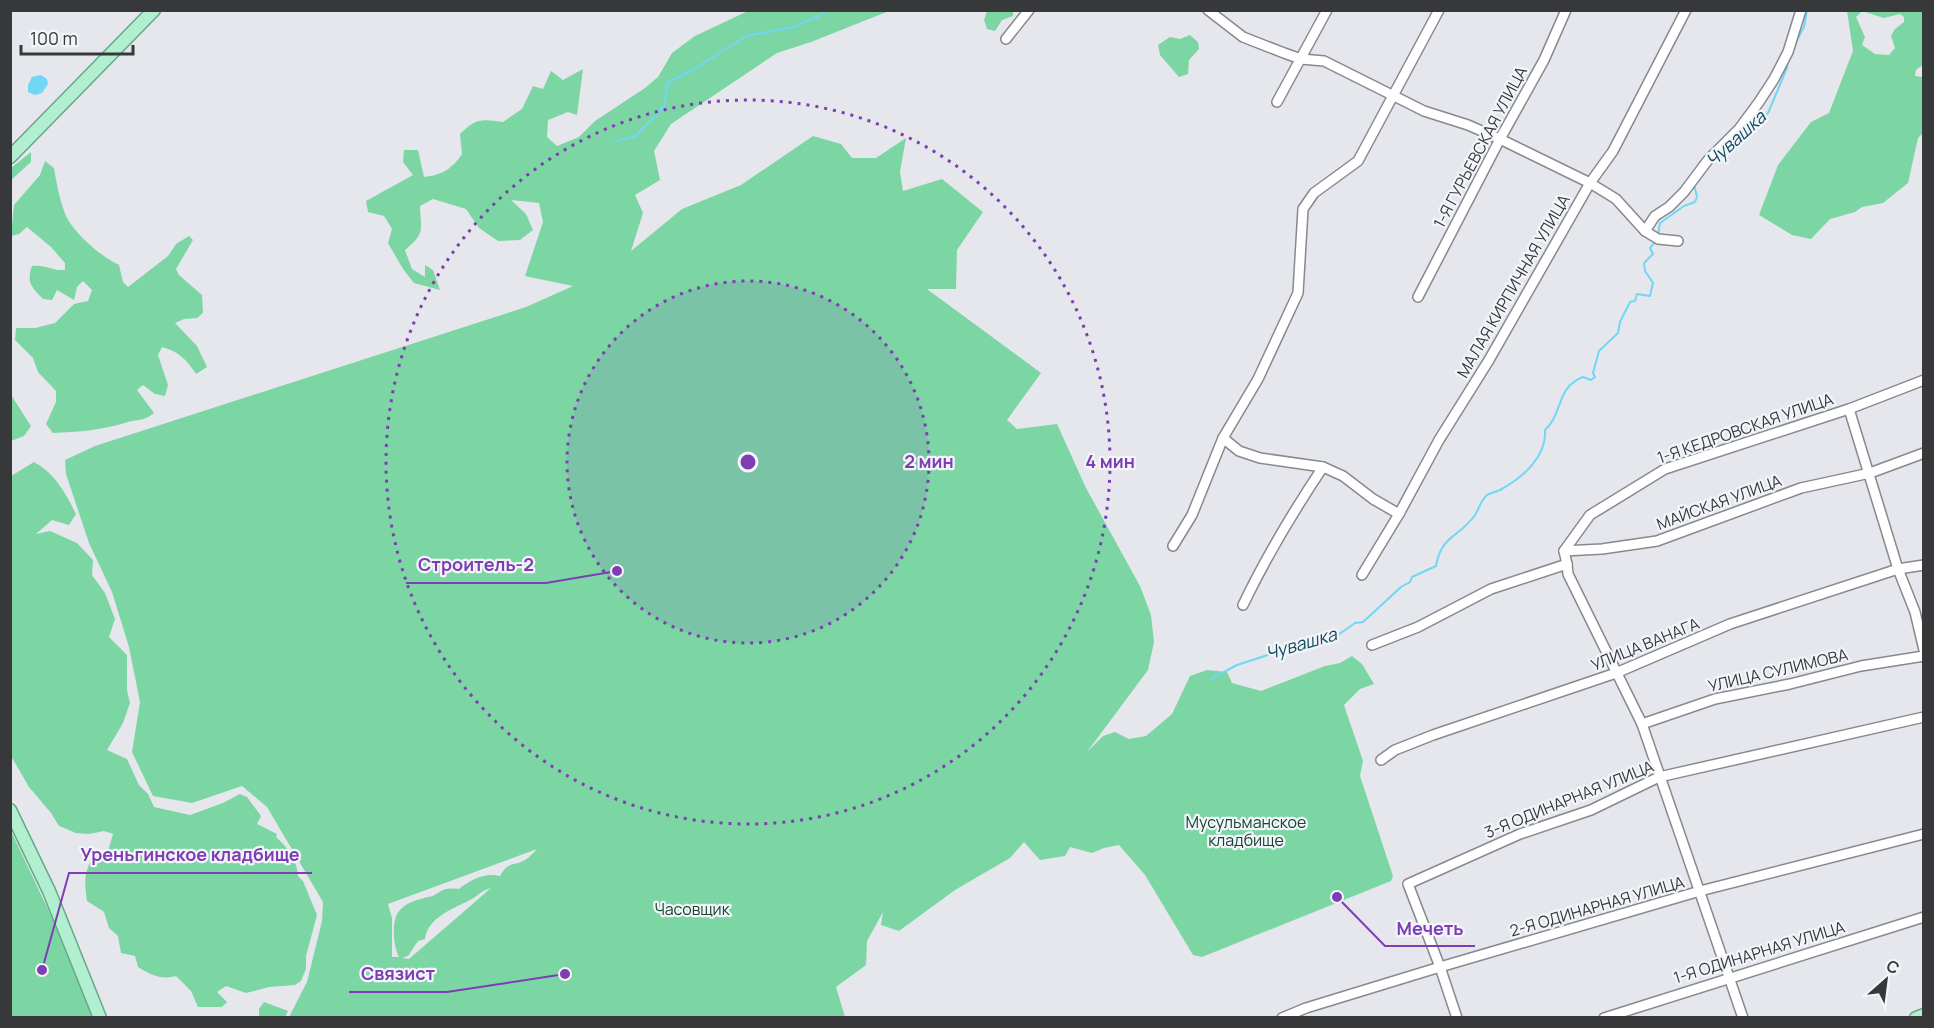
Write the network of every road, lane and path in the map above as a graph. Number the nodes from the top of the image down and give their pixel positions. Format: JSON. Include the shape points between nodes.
{"nodes":[{"id":1,"x":154,"y":10,"type":"edge"},
{"id":2,"x":1029,"y":10,"type":"edge"},
{"id":3,"x":1208,"y":10,"type":"edge"},
{"id":4,"x":1328,"y":10,"type":"edge"},
{"id":5,"x":1439,"y":10,"type":"edge"},
{"id":6,"x":1566,"y":10,"type":"edge"},
{"id":7,"x":1686,"y":10,"type":"edge"},
{"id":8,"x":1801,"y":10,"type":"edge"},
{"id":9,"x":1006,"y":39,"type":"dead end"},
{"id":10,"x":1301,"y":59,"type":"junction"},
{"id":11,"x":1393,"y":95,"type":"junction"},
{"id":12,"x":1277,"y":102,"type":"dead end"},
{"id":13,"x":1500,"y":139,"type":"junction"},
{"id":14,"x":10,"y":157,"type":"edge"},
{"id":15,"x":1590,"y":183,"type":"junction"},
{"id":16,"x":1644,"y":231,"type":"junction"},
{"id":17,"x":1678,"y":241,"type":"dead end"},
{"id":18,"x":1418,"y":297,"type":"dead end"},
{"id":19,"x":1923,"y":380,"type":"edge"},
{"id":20,"x":1849,"y":409,"type":"junction"},
{"id":21,"x":1223,"y":438,"type":"junction"},
{"id":22,"x":1923,"y":453,"type":"edge"},
{"id":23,"x":1323,"y":467,"type":"junction"},
{"id":24,"x":1870,"y":473,"type":"junction"},
{"id":25,"x":1399,"y":514,"type":"junction"},
{"id":26,"x":1173,"y":546,"type":"dead end"},
{"id":27,"x":1564,"y":551,"type":"junction"},
{"id":28,"x":1566,"y":564,"type":"junction"},
{"id":29,"x":1923,"y":565,"type":"edge"},
{"id":30,"x":1898,"y":569,"type":"junction"},
{"id":31,"x":1362,"y":575,"type":"dead end"},
{"id":32,"x":1243,"y":605,"type":"dead end"},
{"id":33,"x":1372,"y":645,"type":"dead end"},
{"id":34,"x":1923,"y":650,"type":"edge"},
{"id":35,"x":1923,"y":656,"type":"edge"},
{"id":36,"x":1616,"y":673,"type":"junction"},
{"id":37,"x":1923,"y":717,"type":"edge"},
{"id":38,"x":1642,"y":724,"type":"junction"},
{"id":39,"x":1381,"y":760,"type":"dead end"},
{"id":40,"x":1659,"y":777,"type":"junction"},
{"id":41,"x":10,"y":810,"type":"edge"},
{"id":42,"x":1923,"y":834,"type":"edge"},
{"id":43,"x":1700,"y":891,"type":"junction"},
{"id":44,"x":1923,"y":917,"type":"edge"},
{"id":45,"x":1440,"y":967,"type":"junction"},
{"id":46,"x":1728,"y":977,"type":"junction"},
{"id":47,"x":1923,"y":1015,"type":"edge"},
{"id":48,"x":100,"y":1017,"type":"edge"},
{"id":49,"x":1282,"y":1017,"type":"edge"},
{"id":50,"x":1457,"y":1017,"type":"edge"},
{"id":51,"x":1604,"y":1017,"type":"edge"},
{"id":52,"x":1743,"y":1017,"type":"edge"},
{"id":53,"x":1916,"y":1017,"type":"edge"}],
"edges":[{"from":1,"to":14,"type":"main road"},
{"from":2,"to":9,"type":"street"},
{"from":3,"to":10,"type":"street","via":[[1243,37]]},
{"from":4,"to":10,"type":"street"},
{"from":5,"to":11,"type":"street"},
{"from":6,"to":13,"type":"street","name":"1-Я ГУРЬЕВСКАЯ УЛИЦА","via":[[1544,60]]},
{"from":7,"to":15,"type":"street","name":"МАЛАЯ КИРПИЧНАЯ УЛИЦА","via":[[1613,151]]},
{"from":8,"to":16,"type":"street","via":[[1788,52],[1759,102],[1684,192],[1655,216]]},
{"from":10,"to":11,"type":"street","via":[[1324,61]]},
{"from":10,"to":12,"type":"street"},
{"from":11,"to":13,"type":"street","via":[[1424,111]]},
{"from":11,"to":21,"type":"street","via":[[1358,161],[1314,193],[1303,209],[1298,293],[1258,380]]},
{"from":13,"to":15,"type":"street"},
{"from":13,"to":18,"type":"street","name":"1-Я ГУРЬЕВСКАЯ УЛИЦА"},
{"from":15,"to":16,"type":"street","via":[[1616,199]]},
{"from":15,"to":25,"type":"street","name":"МАЛАЯ КИРПИЧНАЯ УЛИЦА"},
{"from":16,"to":17,"type":"street","via":[[1658,239]]},
{"from":19,"to":20,"type":"street","name":"1-Я КЕДРОВСКАЯ УЛИЦА"},
{"from":20,"to":24,"type":"street"},
{"from":20,"to":27,"type":"street","name":"1-Я КЕДРОВСКАЯ УЛИЦА","via":[[1665,469],[1590,515]]},
{"from":21,"to":23,"type":"street","via":[[1239,452]]},
{"from":21,"to":26,"type":"street","via":[[1192,515]]},
{"from":22,"to":24,"type":"street","name":"МАЙСКАЯ УЛИЦА"},
{"from":23,"to":25,"type":"street"},
{"from":23,"to":32,"type":"street","via":[[1266,558]]},
{"from":24,"to":27,"type":"street","name":"МАЙСКАЯ УЛИЦА","via":[[1801,488],[1657,541]]},
{"from":24,"to":30,"type":"street"},
{"from":25,"to":31,"type":"street","name":"МАЛАЯ КИРПИЧНАЯ УЛИЦА"},
{"from":27,"to":28,"type":"street"},
{"from":28,"to":33,"type":"street","via":[[1491,589],[1418,627]]},
{"from":28,"to":36,"type":"street"},
{"from":29,"to":30,"type":"street","name":"УЛИЦА ВАНАГА"},
{"from":30,"to":34,"type":"street","via":[[1915,612]]},
{"from":30,"to":36,"type":"street","name":"УЛИЦА ВАНАГА","via":[[1730,624]]},
{"from":35,"to":38,"type":"street","name":"УЛИЦА СУЛИМОВА","via":[[1715,699]]},
{"from":36,"to":38,"type":"street"},
{"from":36,"to":39,"type":"street","name":"УЛИЦА ВАНАГА","via":[[1433,735]]},
{"from":37,"to":40,"type":"street","name":"3-Я ОДИНАРНАЯ УЛИЦА"},
{"from":38,"to":40,"type":"street"},
{"from":40,"to":43,"type":"street"},
{"from":40,"to":45,"type":"street","name":"3-Я ОДИНАРНАЯ УЛИЦА","via":[[1591,810],[1520,834],[1408,885]]},
{"from":41,"to":48,"type":"main road","via":[[49,891]]},
{"from":42,"to":43,"type":"street","name":"2-Я ОДИНАРНАЯ УЛИЦА"},
{"from":43,"to":45,"type":"street","name":"2-Я ОДИНАРНАЯ УЛИЦА"},
{"from":43,"to":46,"type":"street"},
{"from":44,"to":46,"type":"street","name":"1-Я ОДИНАРНАЯ УЛИЦА"},
{"from":45,"to":49,"type":"street","name":"2-Я ОДИНАРНАЯ УЛИЦА"},
{"from":45,"to":50,"type":"street"},
{"from":46,"to":51,"type":"street","name":"1-Я ОДИНАРНАЯ УЛИЦА"},
{"from":46,"to":52,"type":"street"},
{"from":47,"to":53,"type":"main road"}]}
